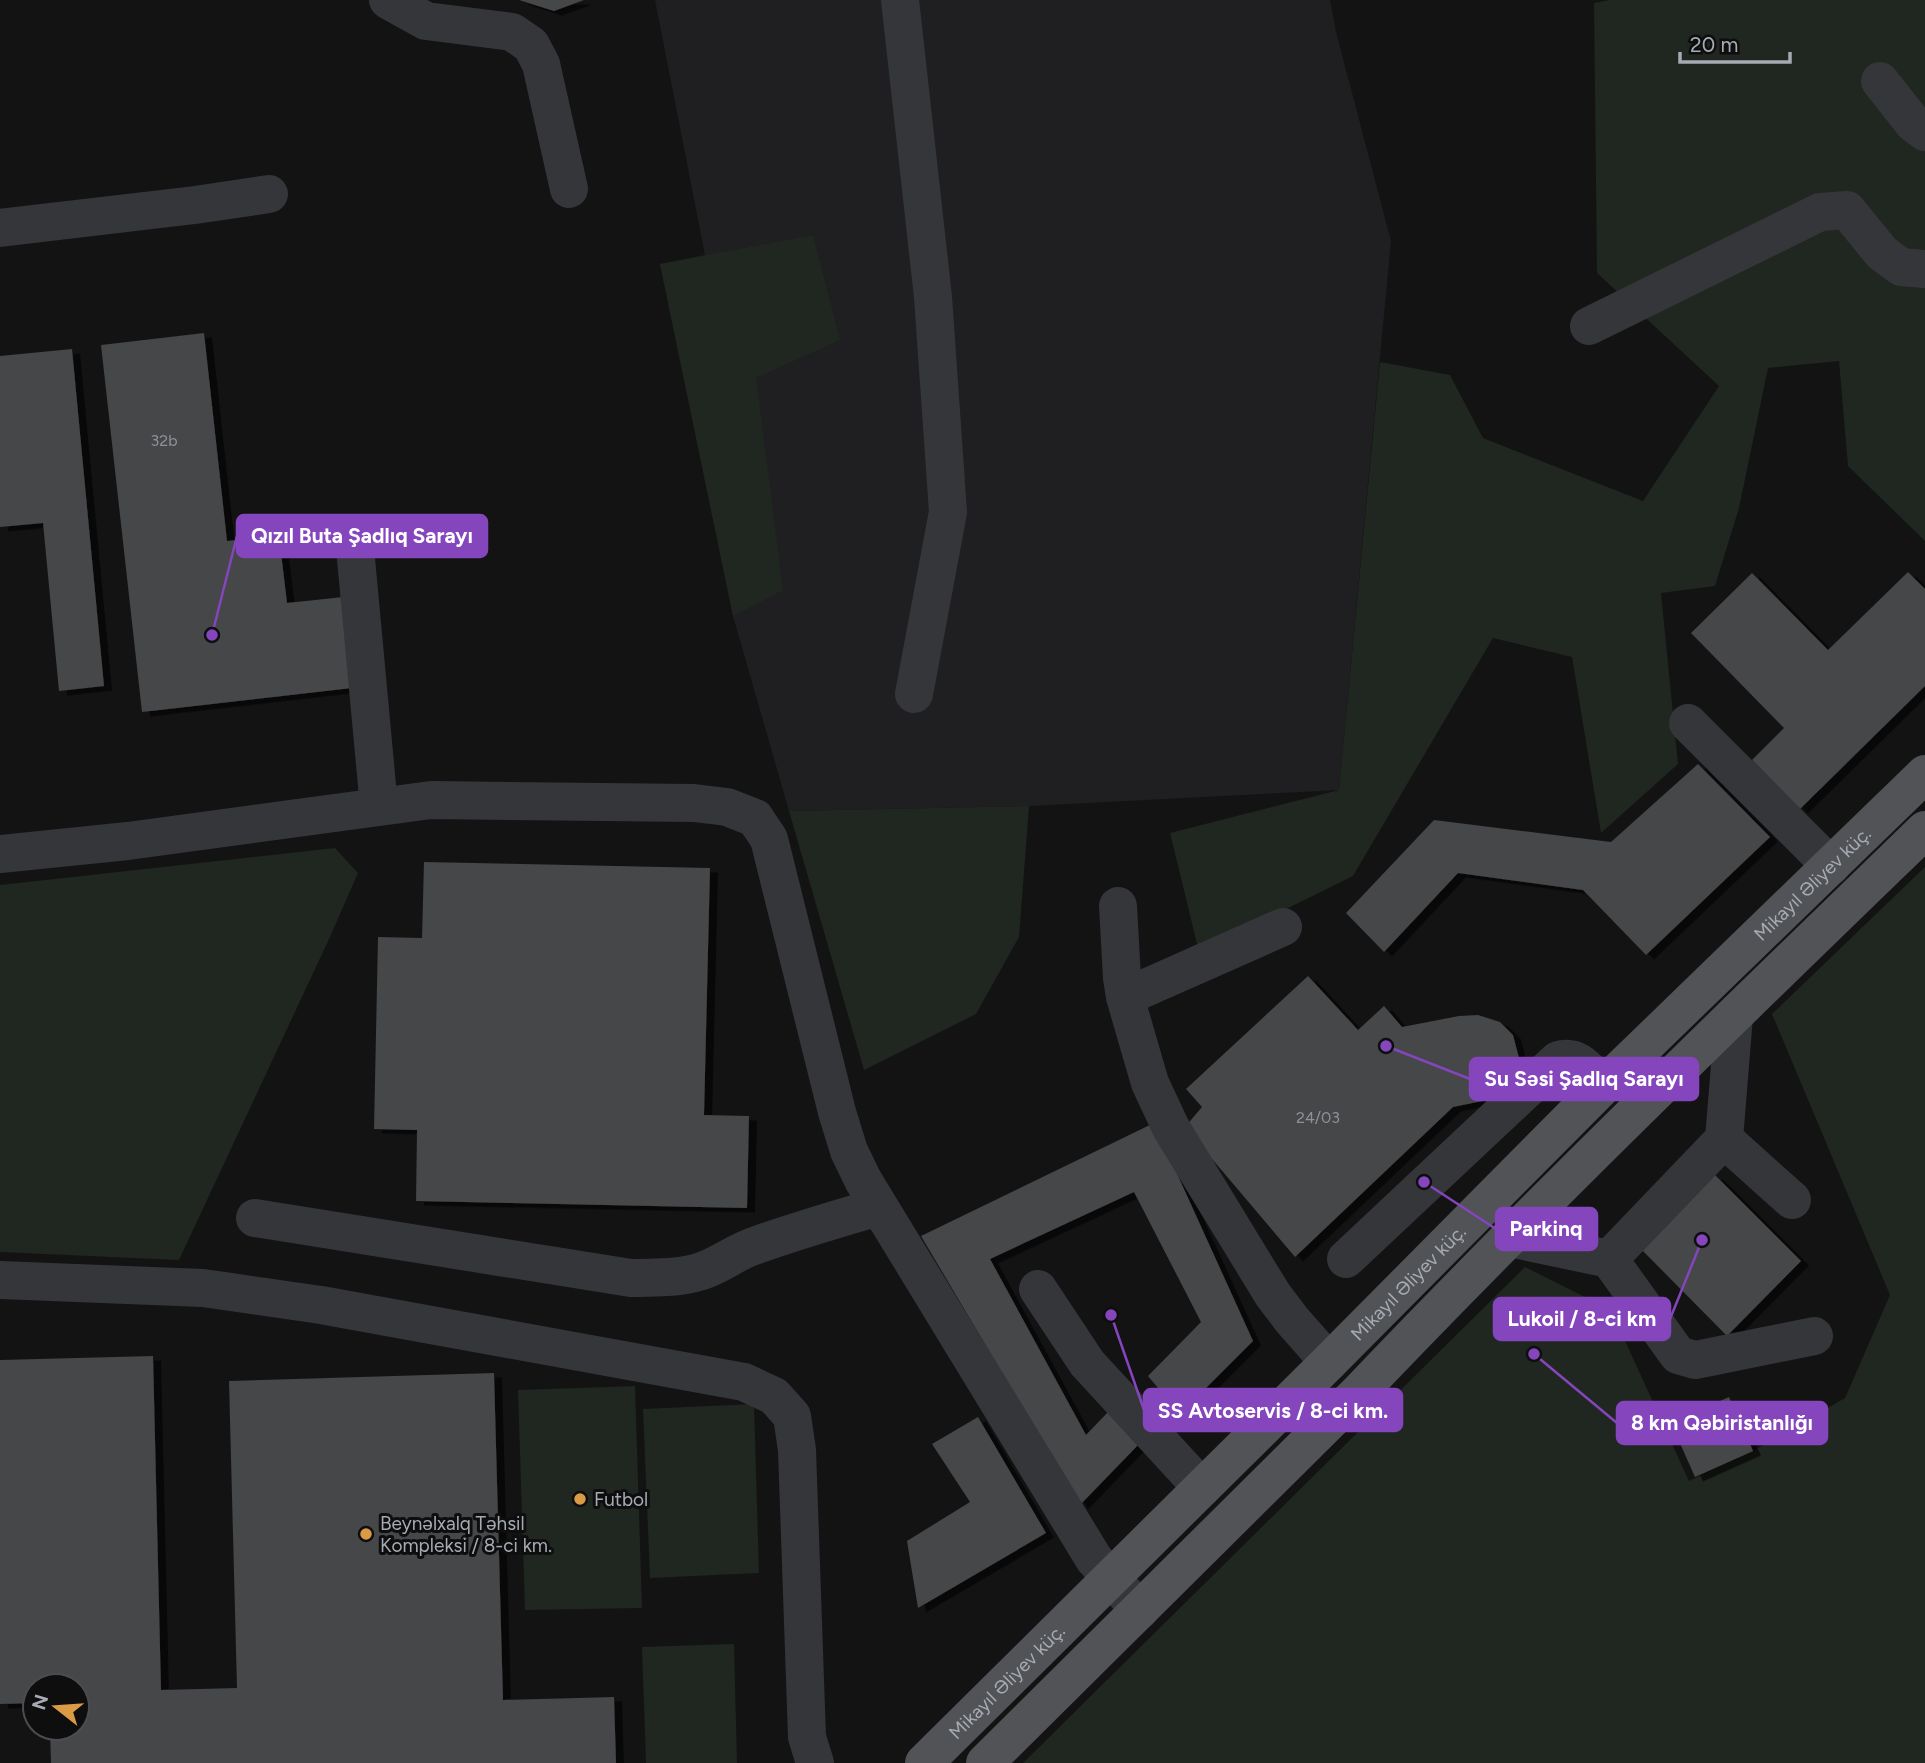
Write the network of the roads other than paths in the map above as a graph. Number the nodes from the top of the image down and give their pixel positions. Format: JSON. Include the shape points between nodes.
{"nodes":[{"id":1,"x":388,"y":0,"type":"edge"},
{"id":2,"x":900,"y":0,"type":"edge"},
{"id":3,"x":1880,"y":81,"type":"dead end"},
{"id":4,"x":1925,"y":132,"type":"edge"},
{"id":5,"x":569,"y":189,"type":"dead end"},
{"id":6,"x":269,"y":194,"type":"dead end"},
{"id":7,"x":0,"y":228,"type":"edge"},
{"id":8,"x":1925,"y":269,"type":"edge"},
{"id":9,"x":1589,"y":326,"type":"dead end"},
{"id":10,"x":355,"y":548,"type":"dead end"},
{"id":11,"x":914,"y":695,"type":"dead end"},
{"id":12,"x":1688,"y":723,"type":"dead end"},
{"id":13,"x":1925,"y":774,"type":"edge"},
{"id":14,"x":379,"y":807,"type":"junction"},
{"id":15,"x":1925,"y":830,"type":"edge"},
{"id":16,"x":0,"y":854,"type":"edge"},
{"id":17,"x":1831,"y":866,"type":"junction"},
{"id":18,"x":1118,"y":906,"type":"dead end"},
{"id":19,"x":1283,"y":927,"type":"dead end"},
{"id":20,"x":1125,"y":997,"type":"junction"},
{"id":21,"x":1734,"y":1016,"type":"junction"},
{"id":22,"x":1603,"y":1086,"type":"junction"},
{"id":23,"x":1724,"y":1139,"type":"junction"},
{"id":24,"x":1791,"y":1200,"type":"dead end"},
{"id":25,"x":878,"y":1207,"type":"junction"},
{"id":26,"x":255,"y":1218,"type":"dead end"},
{"id":27,"x":1510,"y":1238,"type":"junction"},
{"id":28,"x":1346,"y":1259,"type":"dead end"},
{"id":29,"x":1609,"y":1259,"type":"junction"},
{"id":30,"x":0,"y":1280,"type":"edge"},
{"id":31,"x":1038,"y":1289,"type":"dead end"},
{"id":32,"x":1814,"y":1336,"type":"dead end"},
{"id":33,"x":1329,"y":1362,"type":"junction"},
{"id":34,"x":1202,"y":1488,"type":"junction"},
{"id":35,"x":1110,"y":1578,"type":"junction"},
{"id":36,"x":1140,"y":1610,"type":"junction"},
{"id":37,"x":815,"y":1763,"type":"edge"},
{"id":38,"x":924,"y":1763,"type":"edge"},
{"id":39,"x":985,"y":1763,"type":"edge"}],
"edges":[{"from":1,"to":5,"type":"lane","via":[[426,21],[512,32],[531,45],[541,64]]},
{"from":2,"to":11,"type":"lane","via":[[933,297],[948,512]]},
{"from":3,"to":4,"type":"lane"},
{"from":6,"to":7,"type":"lane"},
{"from":8,"to":9,"type":"lane","via":[[1901,267],[1882,253],[1847,210],[1820,212]]},
{"from":10,"to":14,"type":"lane"},
{"from":12,"to":17,"type":"lane"},
{"from":13,"to":17,"type":"main road","name":"Mikayıl Əliyev küç."},
{"from":14,"to":16,"type":"lane"},
{"from":14,"to":25,"type":"lane","via":[[431,800],[694,803],[727,807],[755,818],[769,839],[849,1151]]},
{"from":15,"to":21,"type":"main road"},
{"from":17,"to":22,"type":"main road","name":"Mikayıl Əliyev küç."},
{"from":18,"to":20,"type":"lane"},
{"from":19,"to":20,"type":"lane"},
{"from":20,"to":33,"type":"lane","via":[[1150,1083],[1171,1128],[1273,1294]]},
{"from":21,"to":23,"type":"lane"},
{"from":21,"to":27,"type":"main road"},
{"from":22,"to":28,"type":"lane","via":[[1576,1059],[1558,1060]]},
{"from":22,"to":33,"type":"main road","name":"Mikayıl Əliyev küç."},
{"from":23,"to":24,"type":"lane"},
{"from":23,"to":29,"type":"lane"},
{"from":25,"to":26,"type":"lane","via":[[743,1249],[697,1273],[631,1278]]},
{"from":25,"to":35,"type":"lane","via":[[1076,1531]]},
{"from":27,"to":29,"type":"lane"},
{"from":27,"to":36,"type":"main road"},
{"from":29,"to":32,"type":"lane","via":[[1678,1355],[1695,1360]]},
{"from":30,"to":37,"type":"lane","via":[[203,1288],[321,1305],[744,1382],[774,1396],[792,1416],[797,1450],[807,1737]]},
{"from":31,"to":34,"type":"lane","via":[[1087,1363]]},
{"from":33,"to":34,"type":"main road","name":"Mikayıl Əliyev küç."},
{"from":34,"to":35,"type":"main road","name":"Mikayıl Əliyev küç."},
{"from":35,"to":36,"type":"lane"},
{"from":35,"to":38,"type":"main road","name":"Mikayıl Əliyev küç."},
{"from":36,"to":39,"type":"main road"}]}
